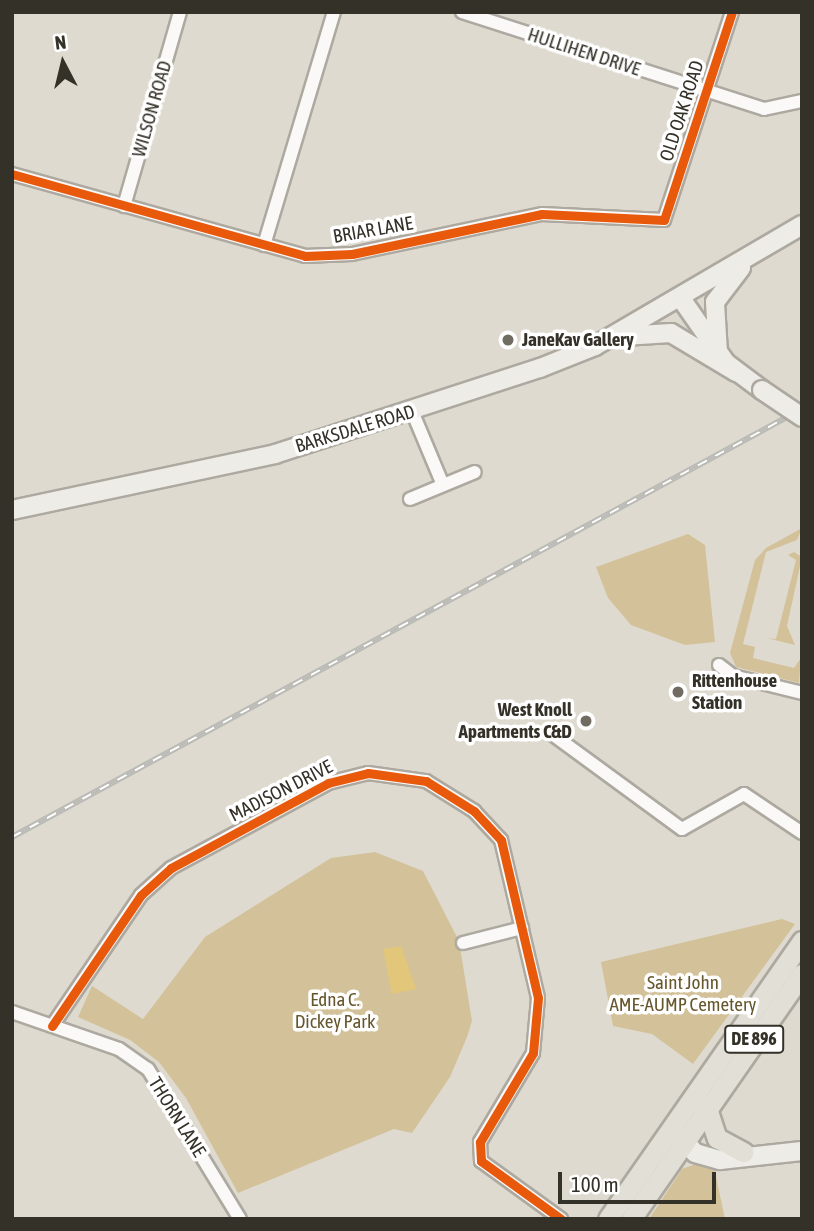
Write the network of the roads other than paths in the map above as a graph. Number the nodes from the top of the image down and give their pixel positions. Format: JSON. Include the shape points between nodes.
{"nodes":[{"id":1,"x":180,"y":12,"type":"edge"},
{"id":2,"x":334,"y":12,"type":"edge"},
{"id":3,"x":462,"y":12,"type":"edge"},
{"id":4,"x":732,"y":12,"type":"edge"},
{"id":5,"x":706,"y":93,"type":"junction"},
{"id":6,"x":802,"y":101,"type":"edge"},
{"id":7,"x":12,"y":174,"type":"edge"},
{"id":8,"x":124,"y":206,"type":"junction"},
{"id":9,"x":664,"y":220,"type":"joint"},
{"id":10,"x":802,"y":225,"type":"edge"},
{"id":11,"x":264,"y":245,"type":"junction"},
{"id":12,"x":764,"y":247,"type":"junction"},
{"id":13,"x":680,"y":297,"type":"junction"},
{"id":14,"x":595,"y":346,"type":"junction"},
{"id":15,"x":718,"y":353,"type":"junction"},
{"id":16,"x":736,"y":372,"type":"junction"},
{"id":17,"x":412,"y":411,"type":"junction"},
{"id":18,"x":802,"y":417,"type":"edge"},
{"id":19,"x":475,"y":472,"type":"dead end"},
{"id":20,"x":443,"y":485,"type":"junction"},
{"id":21,"x":410,"y":499,"type":"dead end"},
{"id":22,"x":12,"y":510,"type":"edge"},
{"id":23,"x":719,"y":665,"type":"dead end"},
{"id":24,"x":802,"y":693,"type":"edge"},
{"id":25,"x":552,"y":734,"type":"dead end"},
{"id":26,"x":802,"y":833,"type":"edge"},
{"id":27,"x":523,"y":928,"type":"junction"},
{"id":28,"x":802,"y":942,"type":"edge"},
{"id":29,"x":463,"y":943,"type":"dead end"},
{"id":30,"x":802,"y":974,"type":"edge"},
{"id":31,"x":12,"y":1012,"type":"edge"},
{"id":32,"x":52,"y":1026,"type":"junction"},
{"id":33,"x":706,"y":1105,"type":"junction"},
{"id":34,"x":675,"y":1133,"type":"junction"},
{"id":35,"x":802,"y":1151,"type":"edge"},
{"id":36,"x":752,"y":1153,"type":"junction"},
{"id":37,"x":240,"y":1219,"type":"edge"},
{"id":38,"x":561,"y":1219,"type":"edge"},
{"id":39,"x":608,"y":1219,"type":"edge"},
{"id":40,"x":631,"y":1219,"type":"edge"}],
"edges":[{"from":1,"to":8,"type":"street","name":"WILSON ROAD"},
{"from":2,"to":11,"type":"street"},
{"from":3,"to":5,"type":"street","name":"HULLIHEN DRIVE"},
{"from":4,"to":5,"type":"street","name":"OLD OAK ROAD"},
{"from":5,"to":6,"type":"street","name":"HULLIHEN DRIVE","via":[[776,110]]},
{"from":5,"to":9,"type":"street","name":"OLD OAK ROAD"},
{"from":7,"to":8,"type":"street","name":"BRIAR LANE"},
{"from":8,"to":11,"type":"street","name":"BRIAR LANE"},
{"from":9,"to":11,"type":"street","name":"BRIAR LANE","via":[[542,214],[335,256]]},
{"from":10,"to":12,"type":"street","name":"BARKSDALE ROAD"},
{"from":12,"to":13,"type":"street","name":"BARKSDALE ROAD"},
{"from":12,"to":15,"type":"street","via":[[715,302]]},
{"from":13,"to":14,"type":"street","name":"BARKSDALE ROAD"},
{"from":13,"to":15,"type":"street"},
{"from":14,"to":16,"type":"street","via":[[642,331],[671,333]]},
{"from":14,"to":17,"type":"street","name":"BARKSDALE ROAD"},
{"from":15,"to":16,"type":"street"},
{"from":16,"to":18,"type":"street","bridge":true},
{"from":17,"to":20,"type":"street"},
{"from":17,"to":22,"type":"street","name":"BARKSDALE ROAD","via":[[250,460]]},
{"from":19,"to":20,"type":"street"},
{"from":20,"to":21,"type":"street"},
{"from":23,"to":24,"type":"street","via":[[733,676]]},
{"from":25,"to":26,"type":"street","via":[[682,829],[744,794]]},
{"from":27,"to":29,"type":"street"},
{"from":27,"to":32,"type":"street","name":"MADISON DRIVE","via":[[501,840],[474,811],[426,781],[359,775],[328,783],[155,880]]},
{"from":27,"to":38,"type":"street","name":"MADISON DRIVE","via":[[539,1026],[525,1077],[480,1142],[481,1161]]},
{"from":28,"to":34,"type":"main road","number":"DE 896"},
{"from":30,"to":33,"type":"main road","number":"DE 896"},
{"from":31,"to":32,"type":"street","name":"THORN LANE"},
{"from":32,"to":37,"type":"street","name":"THORN LANE","via":[[119,1049],[148,1069]]},
{"from":33,"to":34,"type":"main road","number":"DE 896"},
{"from":33,"to":36,"type":"main road","via":[[717,1138]]},
{"from":34,"to":36,"type":"street"},
{"from":34,"to":39,"type":"main road","number":"DE 896"},
{"from":34,"to":40,"type":"main road","number":"DE 896"},
{"from":35,"to":36,"type":"street"}]}
